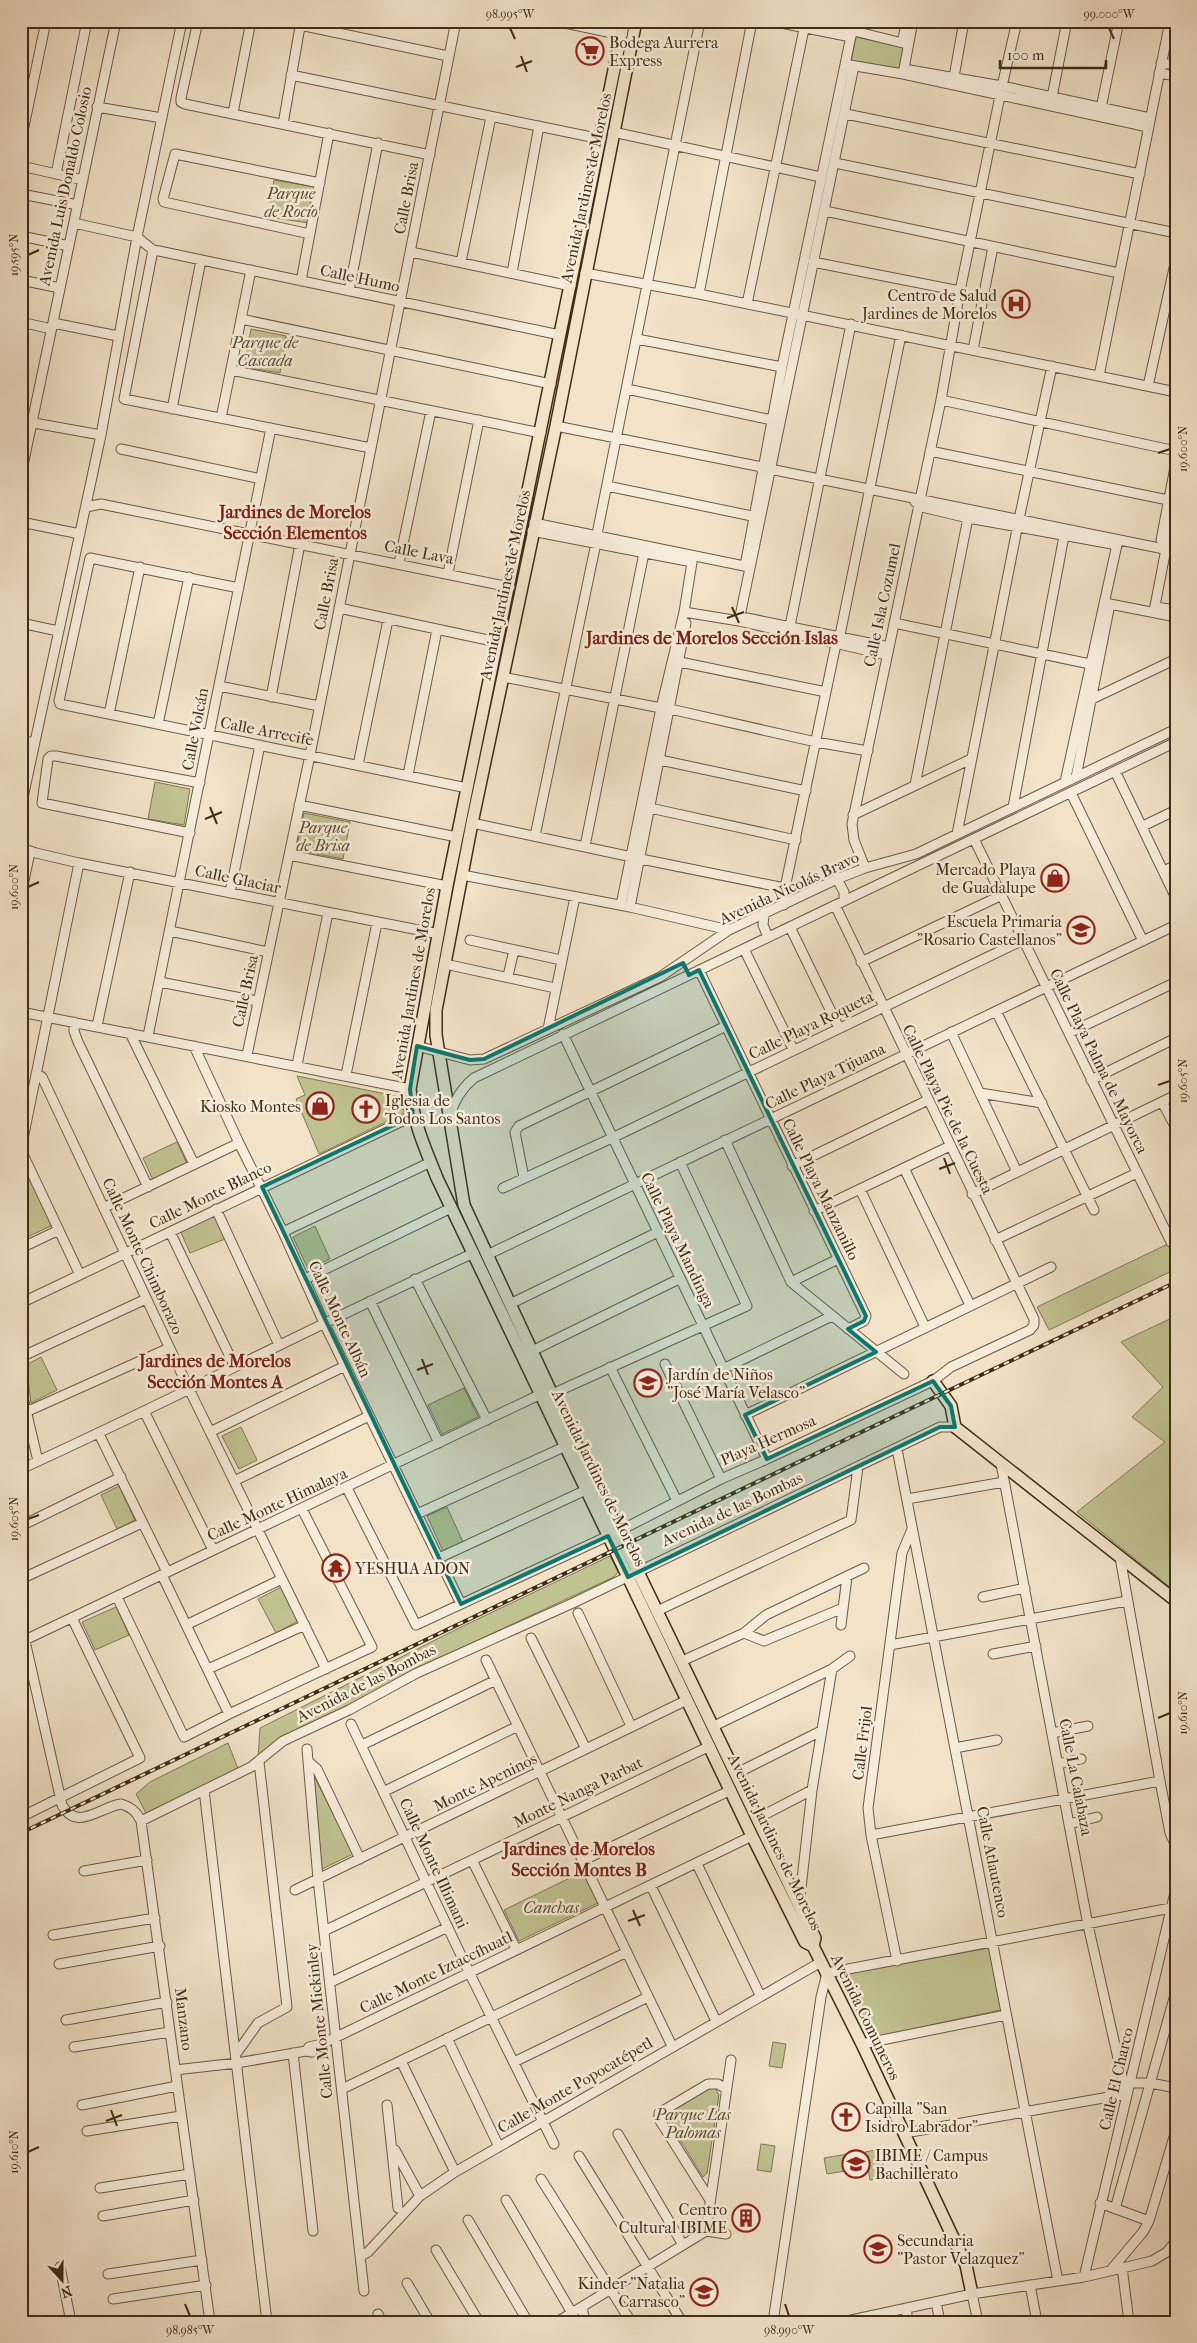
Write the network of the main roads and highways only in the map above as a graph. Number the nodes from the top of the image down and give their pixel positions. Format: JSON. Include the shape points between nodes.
{"nodes":[{"id":1,"x":624,"y":21,"type":"edge"},
{"id":2,"x":636,"y":21,"type":"edge"},
{"id":3,"x":617,"y":84,"type":"junction"},
{"id":4,"x":571,"y":312,"type":"junction"},
{"id":5,"x":547,"y":405,"type":"junction"},
{"id":6,"x":559,"y":407,"type":"junction"},
{"id":7,"x":488,"y":691,"type":"junction"},
{"id":8,"x":500,"y":693,"type":"junction"},
{"id":9,"x":457,"y":1169,"type":"junction"},
{"id":10,"x":437,"y":1178,"type":"junction"},
{"id":11,"x":933,"y":1381,"type":"road end"},
{"id":12,"x":547,"y":1394,"type":"junction"},
{"id":13,"x":558,"y":1418,"type":"junction"},
{"id":14,"x":614,"y":1534,"type":"junction"},
{"id":15,"x":633,"y":1574,"type":"junction"},
{"id":16,"x":1176,"y":1601,"type":"edge"},
{"id":17,"x":734,"y":1768,"type":"junction"},
{"id":18,"x":721,"y":1769,"type":"junction"},
{"id":19,"x":813,"y":1946,"type":"junction"},
{"id":20,"x":972,"y":2294,"type":"road end"}],
"edges":[{"from":1,"to":3,"type":"main road","name":"Avenida Jardines de Morelos"},
{"from":2,"to":3,"type":"main road","name":"Avenida Jardines de Morelos"},
{"from":3,"to":4,"type":"main road","name":"Avenida Jardines de Morelos","via":[[601,139],[571,286]]},
{"from":3,"to":4,"type":"main road","name":"Avenida Jardines de Morelos","via":[[614,132],[584,273]]},
{"from":4,"to":5,"type":"main road","name":"Avenida Jardines de Morelos","via":[[560,335]]},
{"from":4,"to":6,"type":"main road","name":"Avenida Jardines de Morelos"},
{"from":5,"to":6,"type":"main road"},
{"from":5,"to":7,"type":"main road","name":"Avenida Jardines de Morelos"},
{"from":6,"to":8,"type":"main road","name":"Avenida Jardines de Morelos"},
{"from":7,"to":8,"type":"main road"},
{"from":7,"to":10,"type":"main road","name":"Avenida Jardines de Morelos","via":[[447,886],[410,1089],[413,1116]]},
{"from":8,"to":9,"type":"main road","name":"Avenida Jardines de Morelos","via":[[436,1010],[438,1052]]},
{"from":9,"to":10,"type":"main road"},
{"from":9,"to":12,"type":"main road","name":"Avenida Jardines de Morelos","via":[[464,1205],[532,1350]]},
{"from":10,"to":12,"type":"main road","name":"Avenida Jardines de Morelos"},
{"from":11,"to":16,"type":"main road","via":[[951,1406],[955,1427]]},
{"from":12,"to":13,"type":"main road","name":"Avenida Jardines de Morelos"},
{"from":13,"to":14,"type":"main road","name":"Avenida Jardines de Morelos"},
{"from":13,"to":14,"type":"main road","name":"Avenida Jardines de Morelos","via":[[566,1446],[586,1490]]},
{"from":14,"to":15,"type":"main road","name":"Avenida Jardines de Morelos"},
{"from":15,"to":17,"type":"main road","name":"Avenida Jardines de Morelos","via":[[657,1611]]},
{"from":15,"to":18,"type":"main road","name":"Avenida Jardines de Morelos","via":[[687,1700]]},
{"from":17,"to":18,"type":"main road"},
{"from":17,"to":19,"type":"main road","name":"Avenida Jardines de Morelos","via":[[815,1938]]},
{"from":18,"to":19,"type":"main road","name":"Avenida Jardines de Morelos","via":[[805,1942]]},
{"from":19,"to":20,"type":"main road","name":"Avenida Comuneros","via":[[966,2266]]}]}
